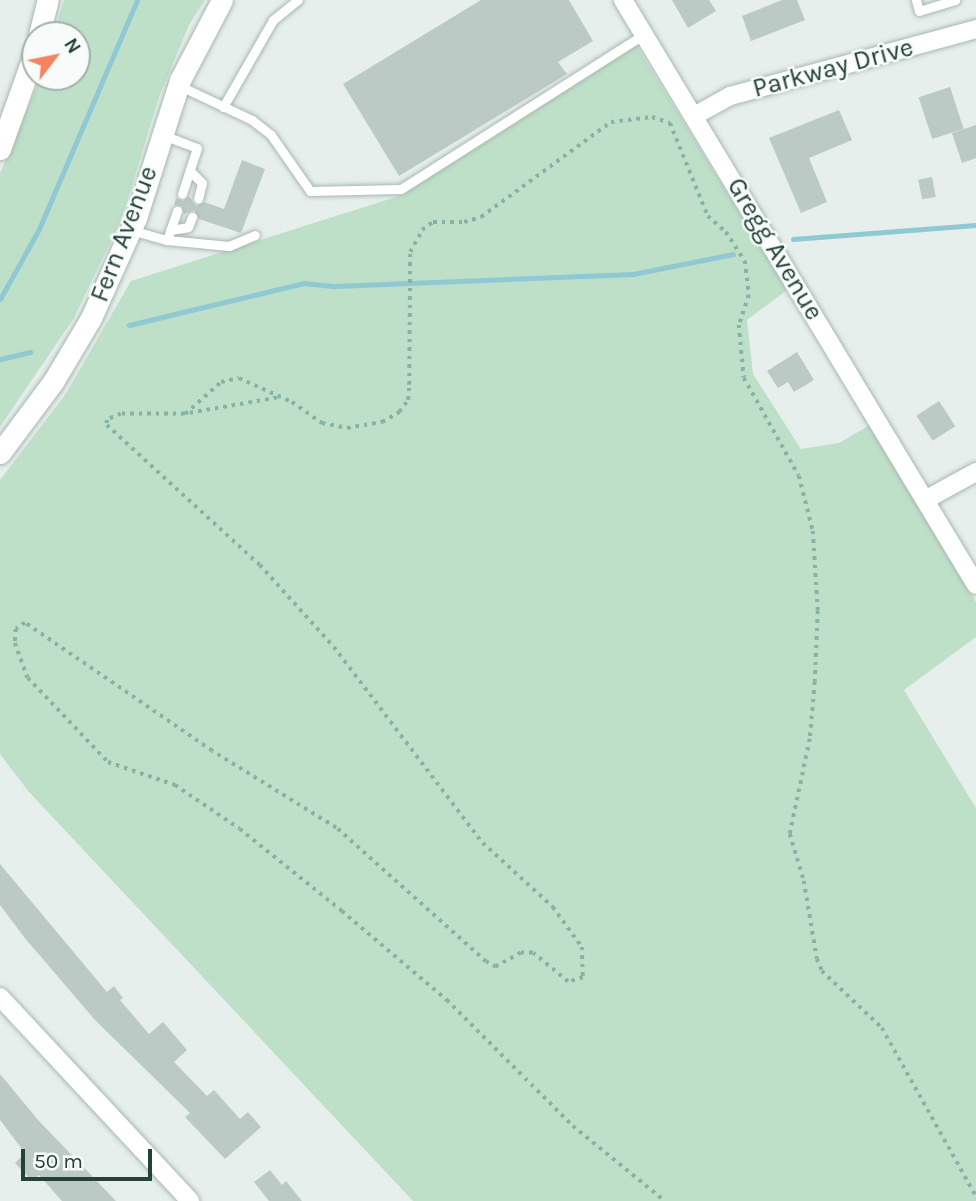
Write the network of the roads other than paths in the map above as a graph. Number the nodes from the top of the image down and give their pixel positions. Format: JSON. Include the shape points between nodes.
{"nodes":[{"id":1,"x":48,"y":0,"type":"edge"},
{"id":2,"x":222,"y":0,"type":"edge"},
{"id":3,"x":298,"y":0,"type":"edge"},
{"id":4,"x":624,"y":0,"type":"edge"},
{"id":5,"x":916,"y":0,"type":"edge"},
{"id":6,"x":956,"y":0,"type":"edge"},
{"id":7,"x":43,"y":21,"type":"edge"},
{"id":8,"x":976,"y":29,"type":"edge"},
{"id":9,"x":644,"y":34,"type":"junction"},
{"id":10,"x":178,"y":85,"type":"junction"},
{"id":11,"x":21,"y":90,"type":"edge"},
{"id":12,"x":223,"y":107,"type":"junction"},
{"id":13,"x":694,"y":116,"type":"junction"},
{"id":14,"x":161,"y":134,"type":"junction"},
{"id":15,"x":0,"y":149,"type":"edge"},
{"id":16,"x":190,"y":171,"type":"junction"},
{"id":17,"x":182,"y":194,"type":"dead end"},
{"id":18,"x":198,"y":199,"type":"dead end"},
{"id":19,"x":177,"y":211,"type":"dead end"},
{"id":20,"x":192,"y":216,"type":"dead end"},
{"id":21,"x":131,"y":230,"type":"junction"},
{"id":22,"x":168,"y":235,"type":"junction"},
{"id":23,"x":255,"y":235,"type":"dead end"},
{"id":24,"x":0,"y":453,"type":"edge"},
{"id":25,"x":976,"y":472,"type":"edge"},
{"id":26,"x":925,"y":500,"type":"junction"},
{"id":27,"x":976,"y":585,"type":"edge"},
{"id":28,"x":0,"y":997,"type":"edge"},
{"id":29,"x":190,"y":1201,"type":"edge"}],
"edges":[{"from":1,"to":7,"type":"street"},
{"from":2,"to":10,"type":"street","name":"Fern Avenue"},
{"from":3,"to":12,"type":"lane","via":[[273,20]]},
{"from":4,"to":9,"type":"street","name":"Gregg Avenue"},
{"from":5,"to":6,"type":"lane","via":[[919,12]]},
{"from":8,"to":13,"type":"street","name":"Parkway Drive","via":[[730,96]]},
{"from":9,"to":12,"type":"lane","via":[[401,190],[310,191],[271,135]]},
{"from":9,"to":13,"type":"street","name":"Gregg Avenue"},
{"from":10,"to":12,"type":"lane"},
{"from":10,"to":14,"type":"street","name":"Fern Avenue"},
{"from":11,"to":15,"type":"street"},
{"from":13,"to":26,"type":"street","name":"Gregg Avenue"},
{"from":14,"to":16,"type":"lane","via":[[197,148]]},
{"from":14,"to":21,"type":"street","name":"Fern Avenue"},
{"from":16,"to":17,"type":"lane"},
{"from":16,"to":18,"type":"lane","via":[[202,183]]},
{"from":19,"to":22,"type":"lane"},
{"from":20,"to":22,"type":"lane","via":[[188,227]]},
{"from":21,"to":22,"type":"lane"},
{"from":21,"to":24,"type":"street","name":"Fern Avenue","via":[[85,329],[53,382]]},
{"from":22,"to":23,"type":"lane","via":[[229,246]]},
{"from":25,"to":26,"type":"street"},
{"from":26,"to":27,"type":"street","name":"Gregg Avenue"},
{"from":28,"to":29,"type":"street"}]}
